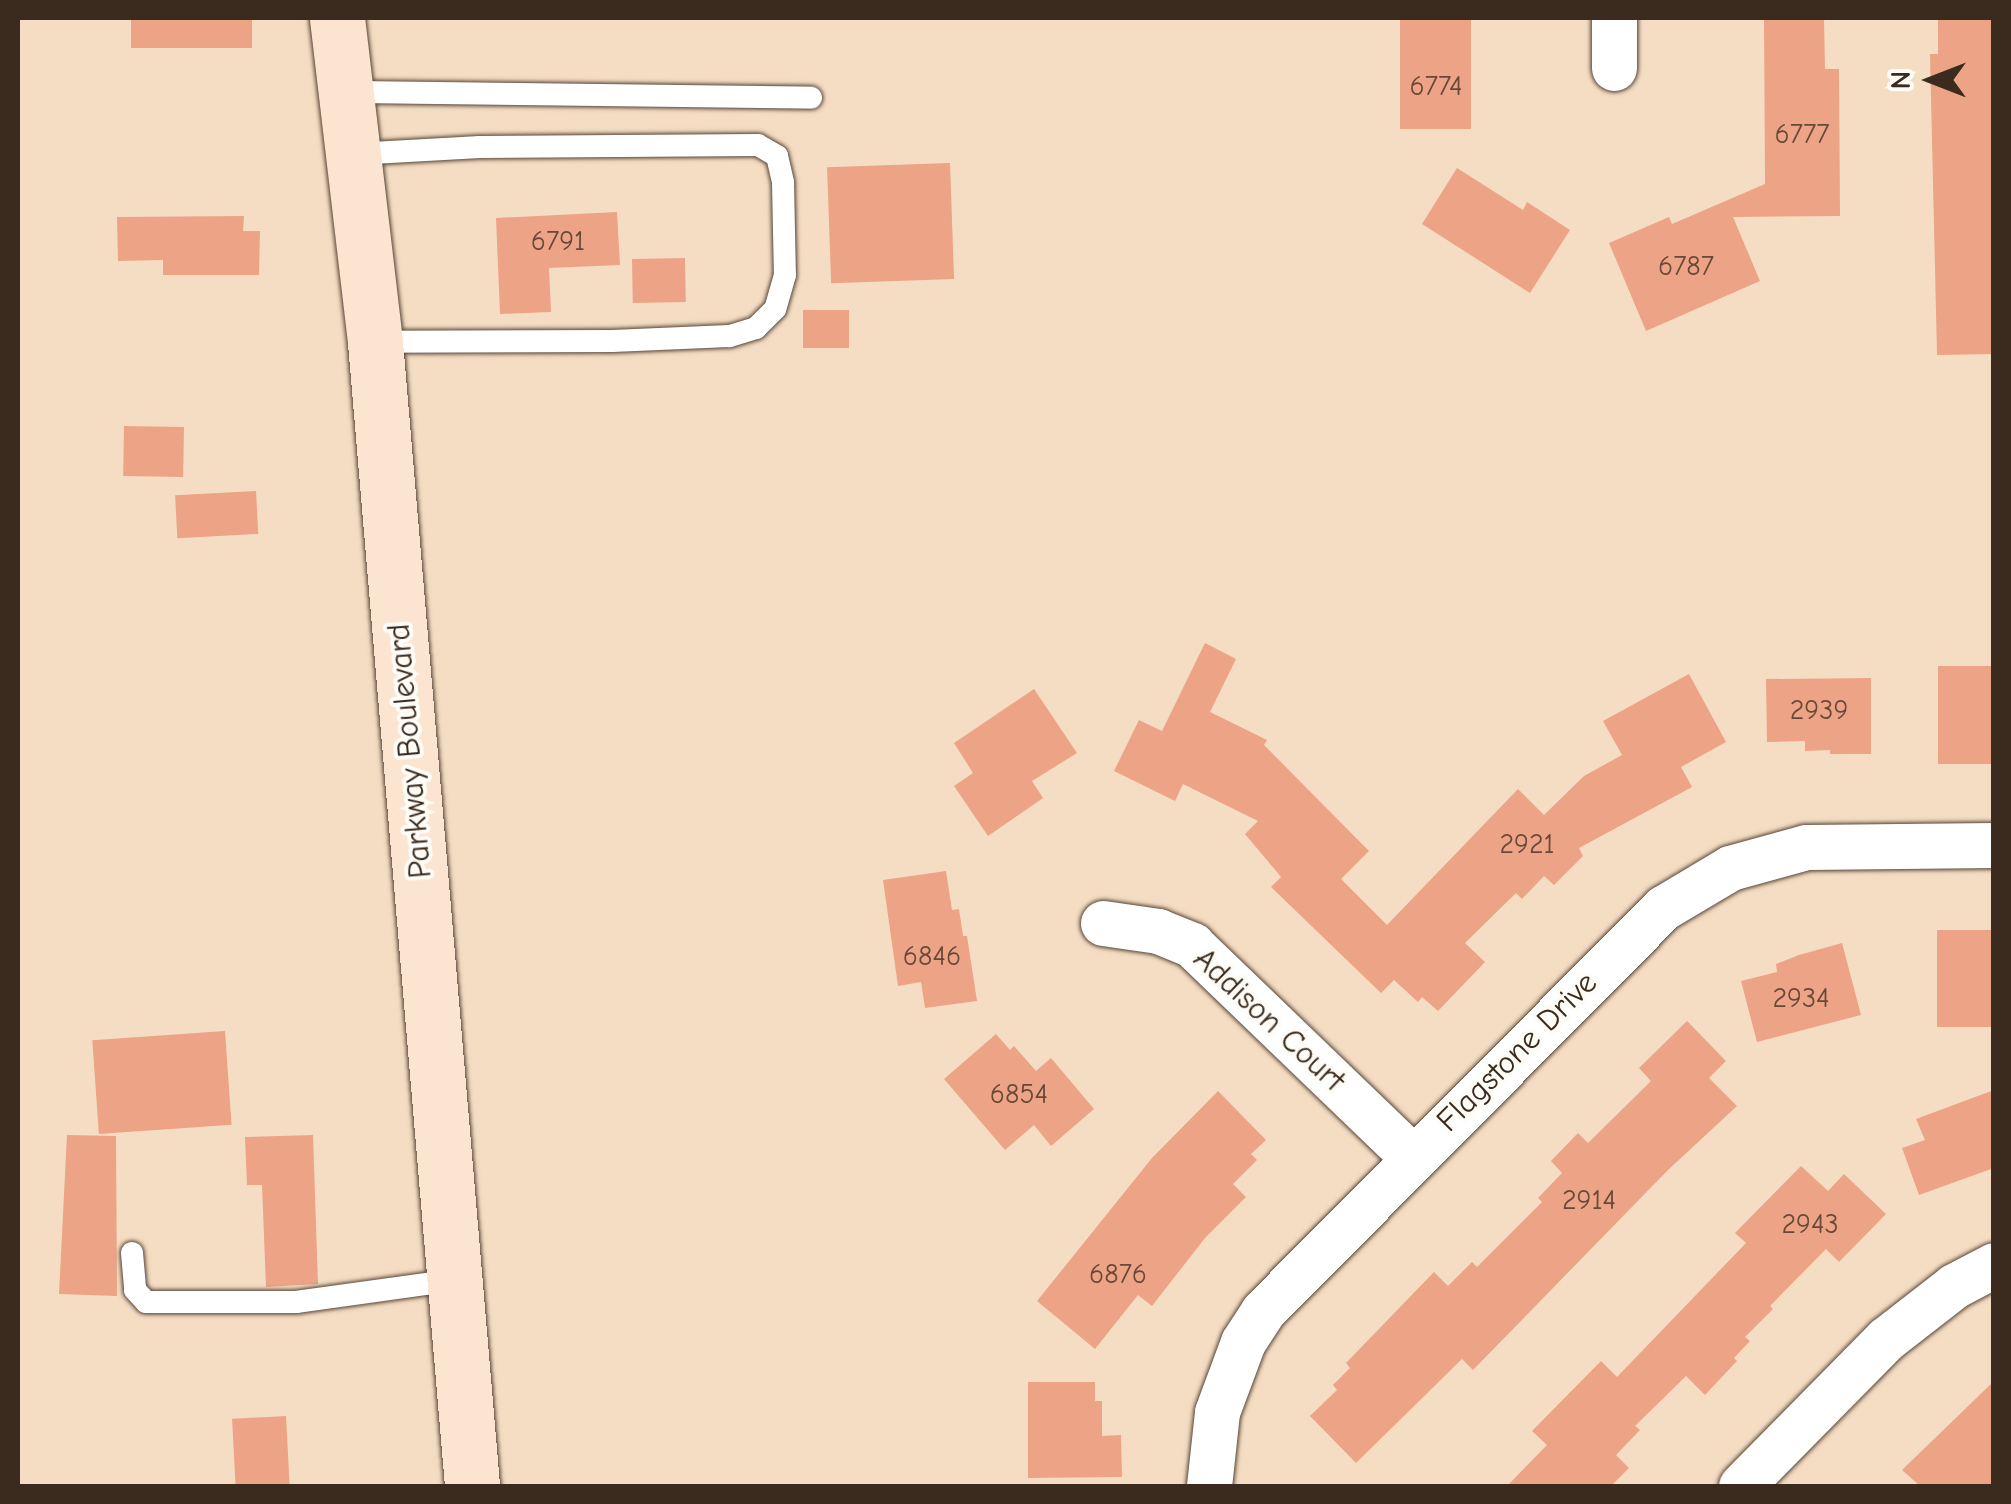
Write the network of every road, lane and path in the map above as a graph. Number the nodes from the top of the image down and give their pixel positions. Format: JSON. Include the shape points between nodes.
{"nodes":[{"id":1,"x":337,"y":18,"type":"edge"},
{"id":2,"x":1614,"y":18,"type":"edge"},
{"id":3,"x":1614,"y":68,"type":"dead end"},
{"id":4,"x":346,"y":92,"type":"junction"},
{"id":5,"x":811,"y":98,"type":"dead end"},
{"id":6,"x":354,"y":154,"type":"junction"},
{"id":7,"x":374,"y":342,"type":"junction"},
{"id":8,"x":1994,"y":844,"type":"edge"},
{"id":9,"x":1103,"y":923,"type":"dead end"},
{"id":10,"x":1412,"y":1157,"type":"junction"},
{"id":11,"x":132,"y":1253,"type":"dead end"},
{"id":12,"x":1994,"y":1265,"type":"edge"},
{"id":13,"x":455,"y":1280,"type":"junction"},
{"id":14,"x":472,"y":1486,"type":"edge"},
{"id":15,"x":1210,"y":1486,"type":"edge"},
{"id":16,"x":1741,"y":1486,"type":"edge"}],
"edges":[{"from":1,"to":4,"type":"street","name":"Parkway Boulevard"},
{"from":2,"to":3,"type":"street"},
{"from":4,"to":5,"type":"lane"},
{"from":4,"to":6,"type":"street","name":"Parkway Boulevard"},
{"from":6,"to":7,"type":"street","name":"Parkway Boulevard"},
{"from":6,"to":7,"type":"lane","via":[[758,145],[777,156],[783,184],[785,275],[775,309],[756,328],[730,336],[612,341]]},
{"from":7,"to":13,"type":"street","name":"Parkway Boulevard"},
{"from":8,"to":10,"type":"street","name":"Flagstone Drive","via":[[1806,847],[1767,855],[1695,886],[1634,935]]},
{"from":9,"to":10,"type":"street","name":"Addison Court","via":[[1158,931],[1192,946]]},
{"from":10,"to":15,"type":"street","name":"Flagstone Drive","via":[[1287,1282],[1253,1326],[1217,1412]]},
{"from":11,"to":13,"type":"lane","via":[[135,1290],[146,1302],[296,1302]]},
{"from":12,"to":16,"type":"street","via":[[1896,1329]]},
{"from":13,"to":14,"type":"street","name":"Parkway Boulevard"}]}
